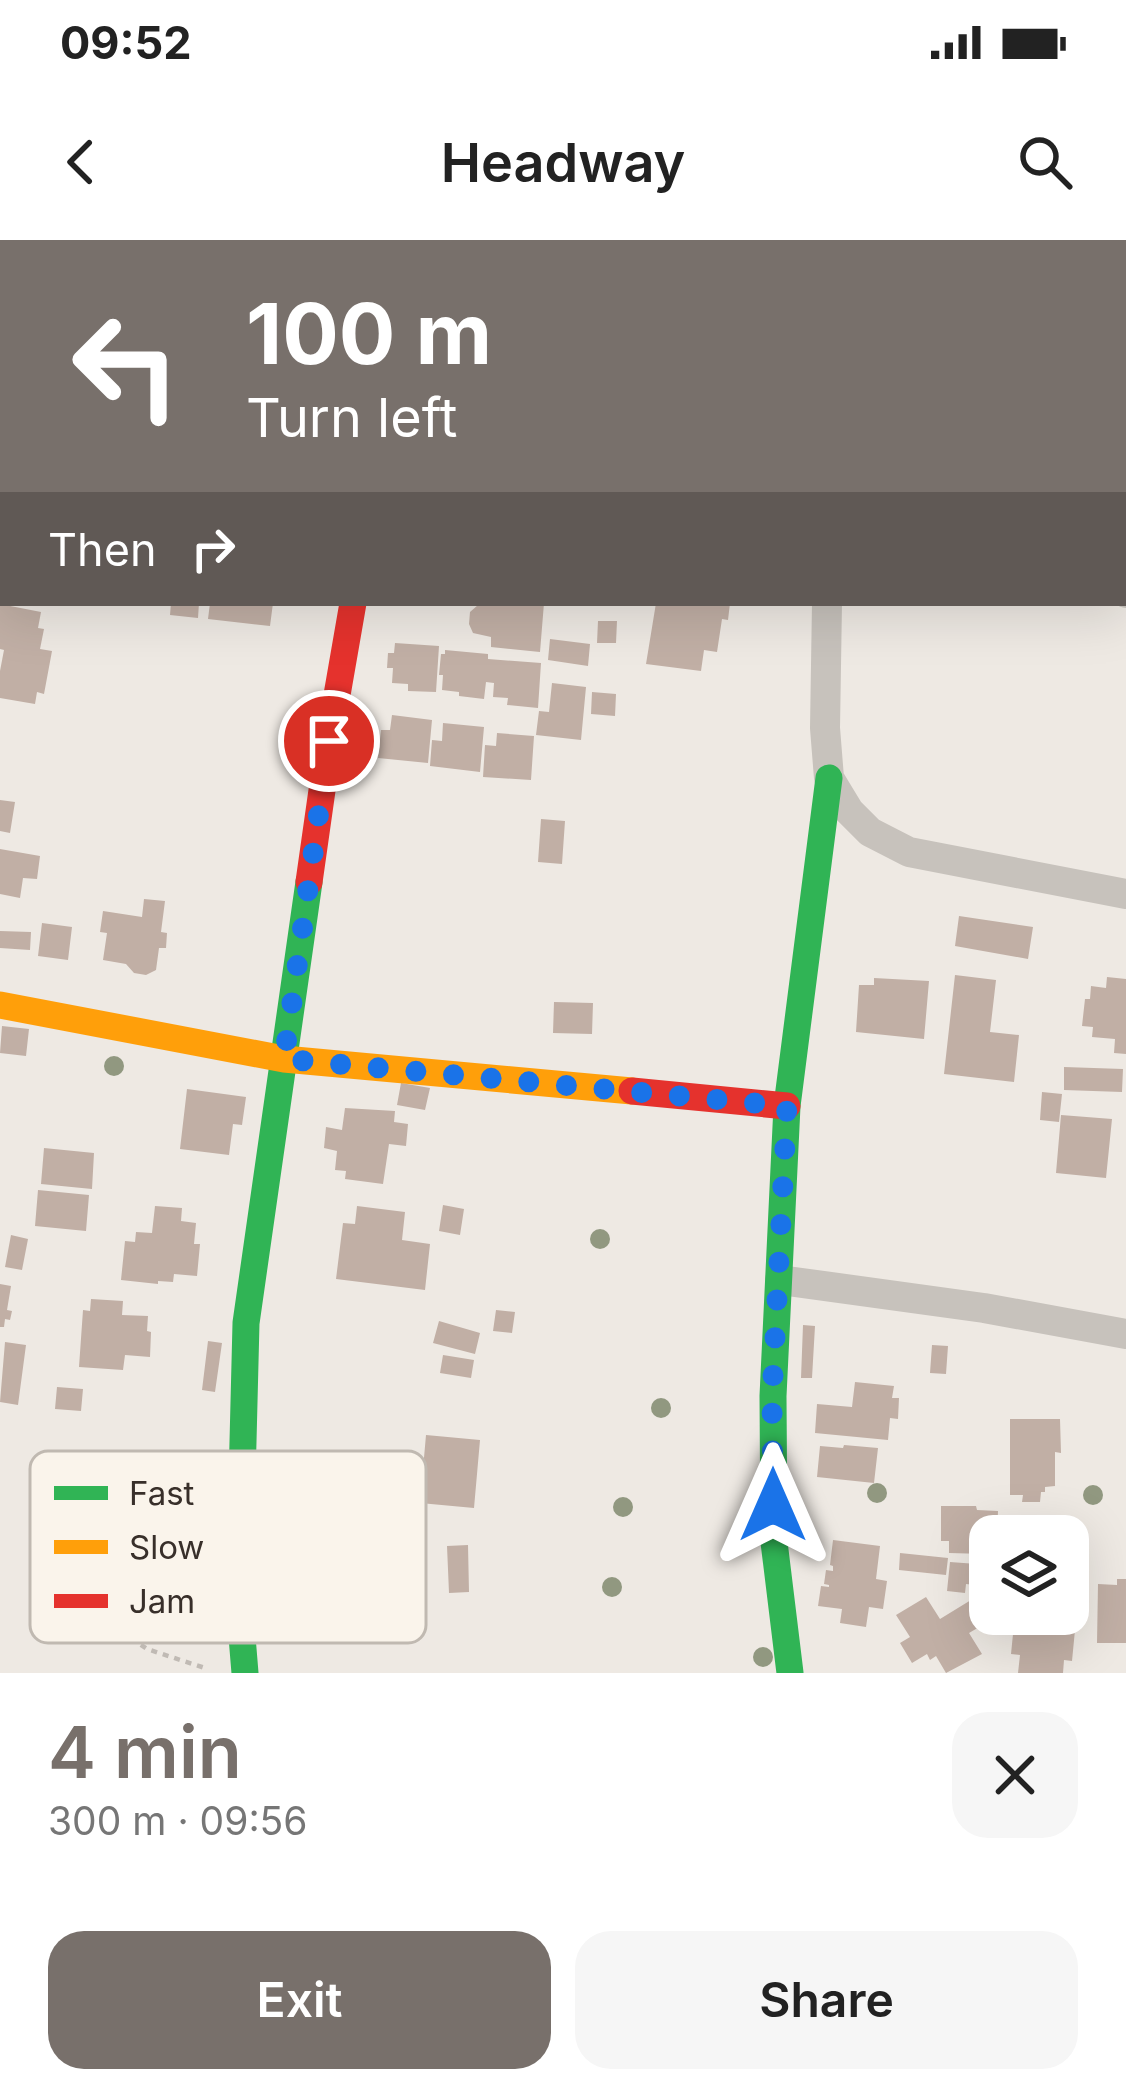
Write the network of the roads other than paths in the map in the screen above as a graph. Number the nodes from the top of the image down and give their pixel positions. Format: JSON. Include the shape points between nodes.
{"nodes":[{"id":1,"x":352,"y":606,"type":"edge"},
{"id":2,"x":827,"y":606,"type":"edge"},
{"id":3,"x":829,"y":778,"type":"junction"},
{"id":4,"x":1126,"y":894,"type":"edge"},
{"id":5,"x":0,"y":1004,"type":"edge"},
{"id":6,"x":284,"y":1059,"type":"junction"},
{"id":7,"x":787,"y":1106,"type":"junction"},
{"id":8,"x":780,"y":1280,"type":"junction"},
{"id":9,"x":1126,"y":1334,"type":"edge"},
{"id":10,"x":243,"y":1451,"type":"edge"},
{"id":11,"x":243,"y":1643,"type":"edge"},
{"id":12,"x":245,"y":1673,"type":"edge"},
{"id":13,"x":790,"y":1673,"type":"edge"}],
"edges":[{"from":1,"to":6,"type":"street"},
{"from":2,"to":3,"type":"street"},
{"from":3,"to":4,"type":"street","via":[[870,832],[909,852]]},
{"from":3,"to":7,"type":"street"},
{"from":5,"to":6,"type":"street"},
{"from":6,"to":7,"type":"street"},
{"from":6,"to":10,"type":"street","via":[[246,1323]]},
{"from":7,"to":8,"type":"street"},
{"from":8,"to":9,"type":"street"},
{"from":8,"to":13,"type":"street","via":[[774,1542]]},
{"from":11,"to":12,"type":"street"}]}
